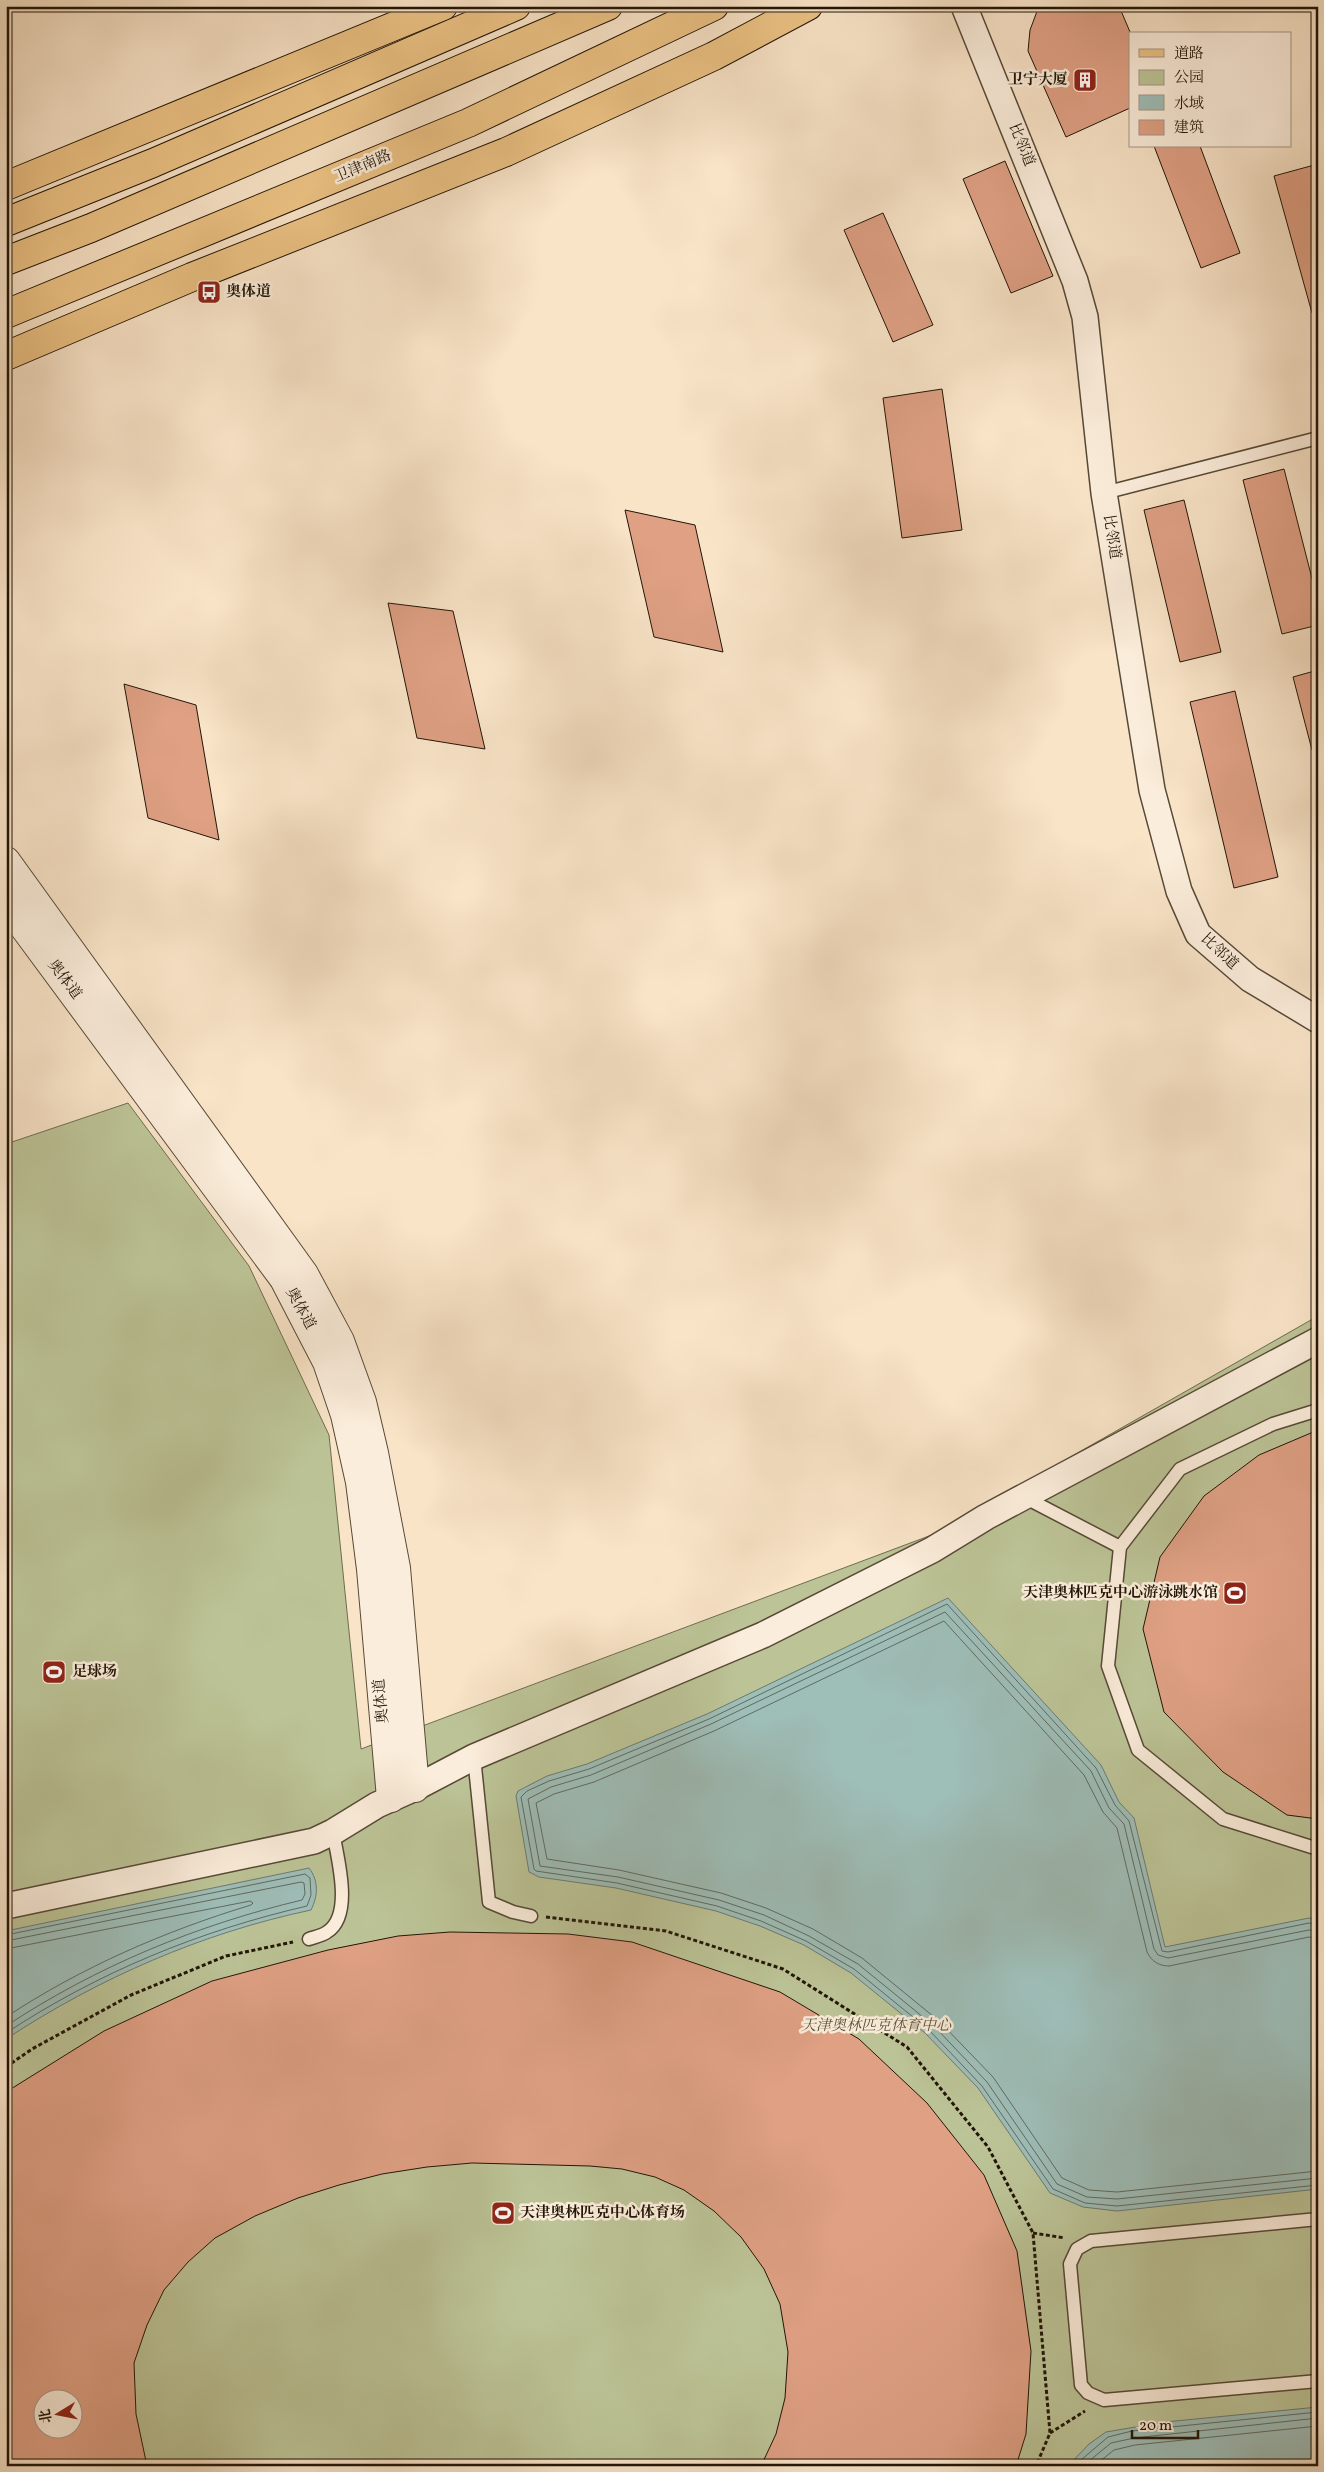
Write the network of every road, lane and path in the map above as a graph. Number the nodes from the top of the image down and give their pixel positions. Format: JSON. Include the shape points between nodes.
{"nodes":[{"id":1,"x":443,"y":6,"type":"edge"},
{"id":2,"x":516,"y":6,"type":"edge"},
{"id":3,"x":608,"y":6,"type":"edge"},
{"id":4,"x":714,"y":6,"type":"edge"},
{"id":5,"x":808,"y":6,"type":"edge"},
{"id":6,"x":964,"y":6,"type":"edge"},
{"id":7,"x":6,"y":186,"type":"edge"},
{"id":8,"x":6,"y":222,"type":"edge"},
{"id":9,"x":6,"y":261,"type":"edge"},
{"id":10,"x":6,"y":314,"type":"edge"},
{"id":11,"x":6,"y":356,"type":"edge"},
{"id":12,"x":1318,"y":438,"type":"edge"},
{"id":13,"x":1104,"y":493,"type":"junction"},
{"id":14,"x":6,"y":860,"type":"edge"},
{"id":15,"x":6,"y":902,"type":"edge"},
{"id":16,"x":1318,"y":1020,"type":"edge"},
{"id":17,"x":1318,"y":1340,"type":"edge"},
{"id":18,"x":1318,"y":1410,"type":"edge"},
{"id":19,"x":1024,"y":1496,"type":"junction"},
{"id":20,"x":1120,"y":1547,"type":"junction"},
{"id":21,"x":474,"y":1756,"type":"junction"},
{"id":22,"x":403,"y":1793,"type":"junction"},
{"id":23,"x":333,"y":1832,"type":"junction"},
{"id":24,"x":1318,"y":1849,"type":"edge"},
{"id":25,"x":6,"y":1906,"type":"edge"},
{"id":26,"x":531,"y":1916,"type":"joint"},
{"id":27,"x":308,"y":1939,"type":"joint"},
{"id":28,"x":6,"y":2068,"type":"edge"},
{"id":29,"x":1318,"y":2219,"type":"edge"},
{"id":30,"x":1318,"y":2381,"type":"edge"},
{"id":31,"x":1104,"y":2400,"type":"junction"},
{"id":32,"x":1050,"y":2433,"type":"junction"},
{"id":33,"x":1036,"y":2466,"type":"edge"}],
"edges":[{"from":1,"to":7,"type":"main road"},
{"from":2,"to":8,"type":"main road","via":[[153,163]]},
{"from":3,"to":9,"type":"main road","via":[[91,228]]},
{"from":4,"to":10,"type":"main road","name":"卫津南路","via":[[468,123]]},
{"from":5,"to":11,"type":"main road","via":[[714,56],[506,152],[192,277]]},
{"from":6,"to":13,"type":"street","name":"比邻道","via":[[1075,281],[1085,317]]},
{"from":12,"to":13,"type":"lane"},
{"from":13,"to":16,"type":"street","name":"比邻道","via":[[1152,790],[1178,891],[1198,934],[1250,980]]},
{"from":14,"to":22,"type":"street","via":[[304,1274],[340,1341],[362,1402],[396,1568]]},
{"from":15,"to":22,"type":"street","name":"奥体道","via":[[284,1279],[327,1362],[346,1415],[360,1482]]},
{"from":17,"to":19,"type":"street"},
{"from":18,"to":20,"type":"lane","via":[[1273,1424],[1180,1469]]},
{"from":19,"to":20,"type":"lane"},
{"from":19,"to":21,"type":"street","via":[[932,1550],[763,1635]]},
{"from":20,"to":24,"type":"lane","via":[[1108,1666],[1138,1750],[1223,1820]]},
{"from":21,"to":22,"type":"street"},
{"from":21,"to":26,"type":"lane","via":[[489,1902]]},
{"from":22,"to":23,"type":"street"},
{"from":23,"to":25,"type":"street","via":[[314,1841],[231,1860]]},
{"from":23,"to":27,"type":"lane","via":[[344,1894],[339,1915],[328,1932]]},
{"from":26,"to":32,"type":"path","via":[[666,1930],[783,1969],[907,2047],[988,2147],[1033,2233]]},
{"from":27,"to":28,"type":"path","via":[[226,1956],[131,1995],[32,2049]]},
{"from":29,"to":31,"type":"lane","via":[[1091,2242],[1077,2249],[1070,2264],[1081,2385],[1088,2393]]},
{"from":30,"to":31,"type":"lane"},
{"from":31,"to":32,"type":"path"},
{"from":32,"to":33,"type":"path"}]}
